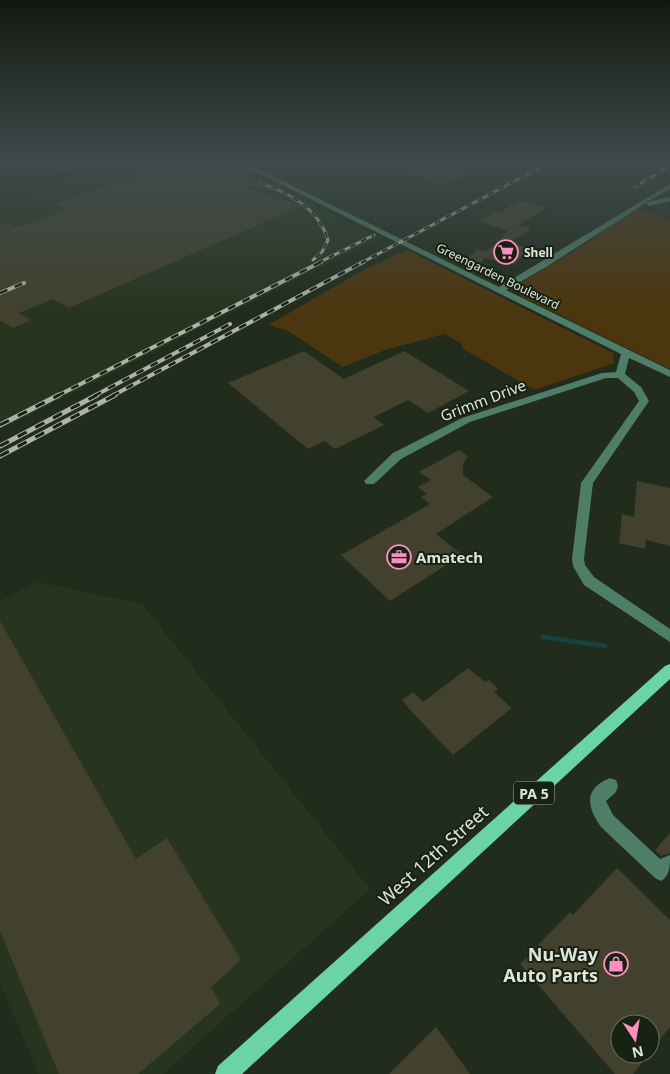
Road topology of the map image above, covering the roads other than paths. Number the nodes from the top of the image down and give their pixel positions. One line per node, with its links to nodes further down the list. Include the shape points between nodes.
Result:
1 (337, 210): 3 (street, Greengarden Boulevard)
2 (628, 210): 3 (street, via 578,245)
3 (500, 290): 4 (street, Greengarden Boulevard)
4 (626, 353): 5 (street, Greengarden Boulevard); 6 (street)
5 (670, 374)
6 (620, 375): 7 (street, Grimm Drive, via 605,375 466,420 397,456); 8 (street, via 635,386 644,401 587,483 579,566 596,587)
7 (370, 481)
8 (670, 636)
9 (670, 670): 12 (main road, West 12th Street / PA 5)
10 (610, 786): 11 (street, via 597,798 607,821 661,872)
11 (668, 863)
12 (226, 1074)

